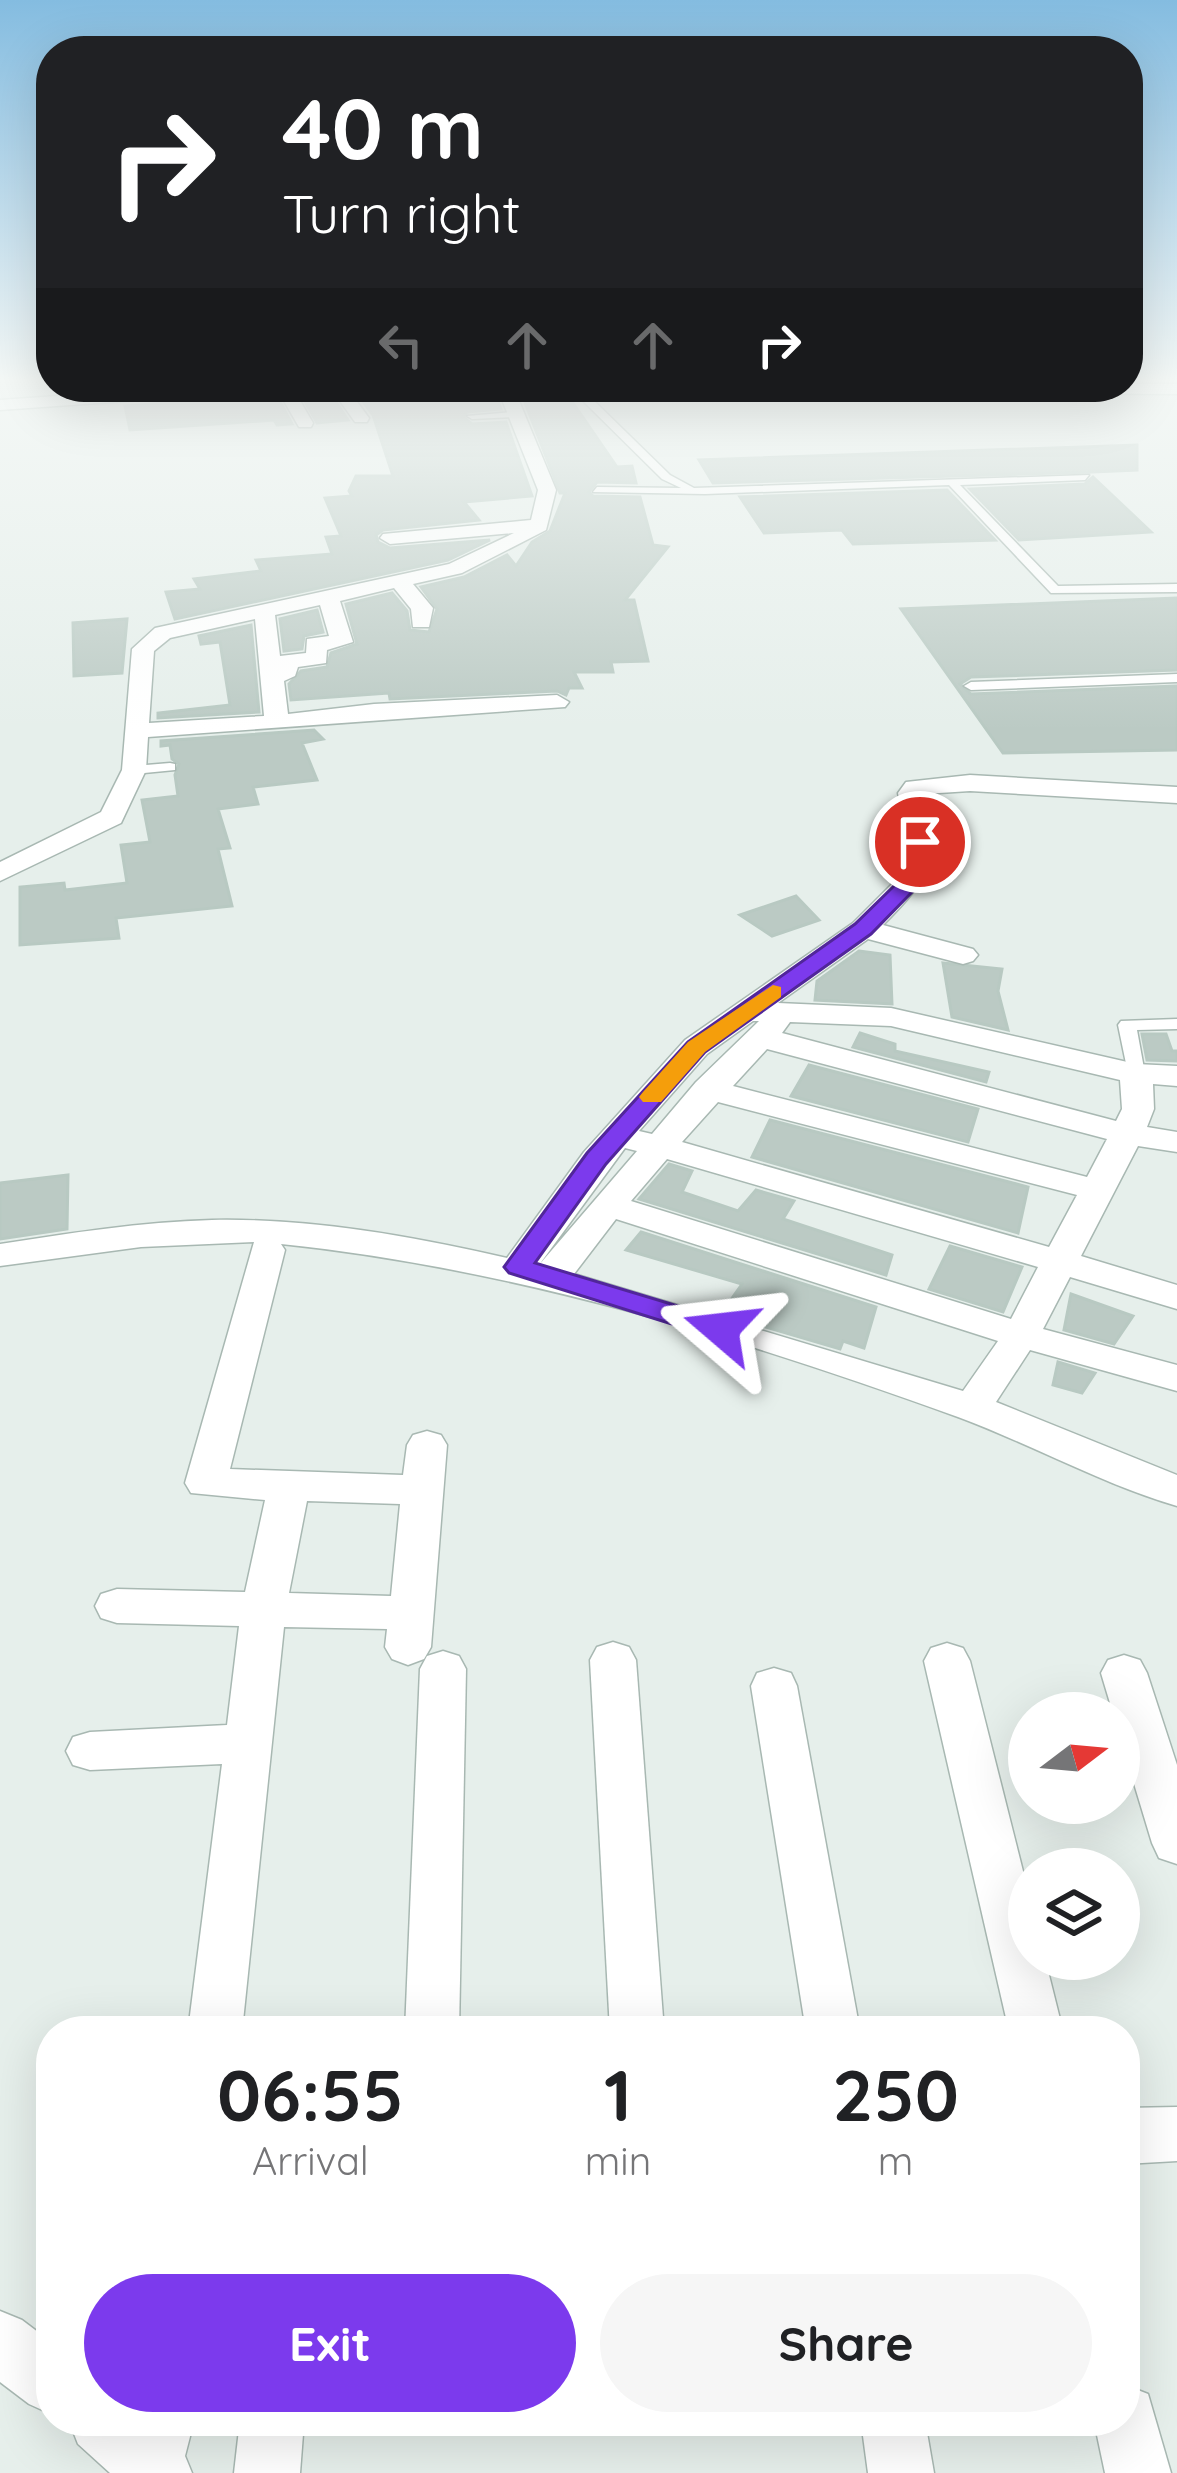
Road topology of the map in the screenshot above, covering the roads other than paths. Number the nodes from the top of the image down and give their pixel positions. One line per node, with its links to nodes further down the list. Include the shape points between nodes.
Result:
1 (545, 498): 3 (street)
2 (967, 498): 6 (lane, via 1055,590)
3 (539, 526): 4 (street); 5 (street, via 455,569)
4 (390, 538)
5 (399, 580): 7 (street); 9 (street, via 422,608)
6 (1177, 588)
7 (328, 597): 8 (street); 11 (street, via 342,642 315,644 319,658 287,661 287,671)
8 (264, 609): 11 (street); 15 (street, via 163,632 142,649)
9 (422, 622)
10 (1177, 677): 12 (lane)
11 (270, 678): 14 (street)
12 (971, 686)
13 (557, 702): 14 (street)
14 (277, 722): 15 (street)
15 (136, 731): 17 (street)
16 (170, 767): 17 (lane)
17 (134, 770): 19 (street, via 112,817)
18 (1177, 795): 20 (street, via 920,784 911,793 920,842 908,884)
19 (0, 874)
20 (863, 929): 21 (street); 22 (street)
21 (963, 955)
22 (751, 1024): 24 (street, via 785,1010 891,1017); 26 (street); 27 (street, via 697,1047); 28 (street)
23 (1177, 1024): 24 (lane, via 1126,1025)
24 (1136, 1074): 25 (street); 28 (street, via 1138,1109)
25 (1177, 1076)
26 (707, 1089): 30 (street); 31 (street)
27 (617, 1135): 30 (street); 36 (street)
28 (1126, 1135): 29 (street); 31 (street)
29 (1176, 1142)
30 (660, 1149): 32 (street); 35 (street)
31 (1094, 1189): 35 (street)
32 (607, 1205): 36 (street); 38 (street)
33 (267, 1250): 42 (street, via 204,1478 212,1486)
34 (0, 1255): 36 (street, via 94,1241 278,1232)
35 (1058, 1259): 37 (street); 38 (street)
36 (536, 1272): 40 (street)
37 (1177, 1297)
38 (1022, 1335): 39 (street); 40 (street)
39 (1177, 1378)
40 (972, 1408): 44 (street)
41 (427, 1445): 43 (street)
42 (288, 1488): 43 (street); 46 (street)
43 (423, 1490): 47 (street)
44 (1177, 1491)
45 (117, 1606): 46 (street)
46 (264, 1608): 47 (street); 52 (street)
47 (420, 1643): 56 (street)
48 (613, 1660): 57 (street)
49 (947, 1661): 59 (street)
50 (1124, 1673): 54 (street)
51 (774, 1686): 58 (street)
52 (247, 1743): 53 (street); 55 (street)
53 (90, 1750)
54 (1177, 1843)
55 (217, 2016)
56 (432, 2016)
57 (636, 2016)
58 (830, 2016)
59 (1032, 2016)
60 (1177, 2134): 61 (street)
61 (1140, 2136)
62 (0, 2342): 63 (street)
63 (36, 2370)
64 (127, 2436): 68 (street)
65 (271, 2436): 69 (street)
66 (895, 2436): 70 (street)
67 (1129, 2436): 71 (street)
68 (157, 2453)
69 (267, 2473)
70 (901, 2473)
71 (1138, 2473)

